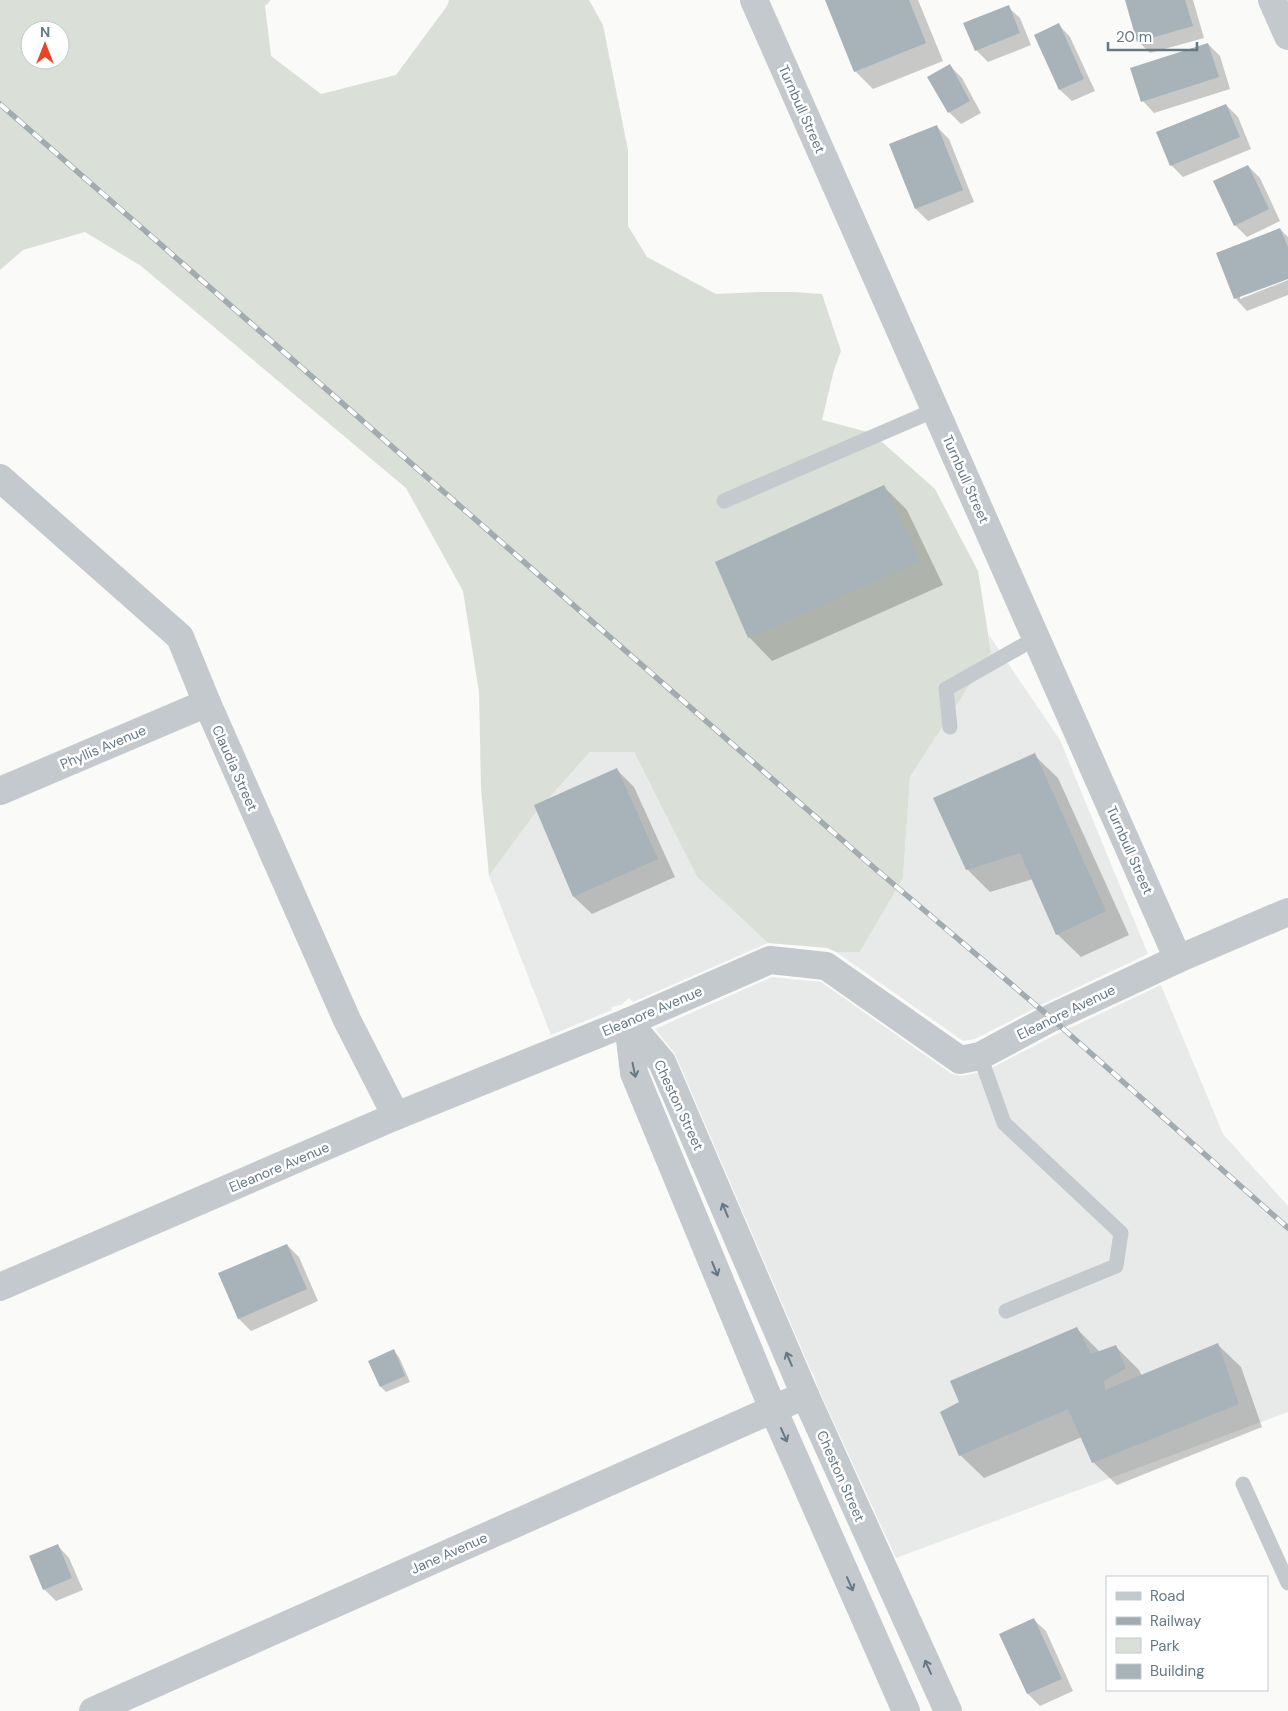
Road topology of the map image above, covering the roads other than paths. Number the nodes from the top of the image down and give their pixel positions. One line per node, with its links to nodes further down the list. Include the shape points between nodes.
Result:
1 (754, 0): 4 (street, Turnbull Street)
2 (1272, 0): 3 (street)
3 (1288, 36)
4 (935, 410): 6 (lane); 7 (street, Turnbull Street)
5 (0, 478): 8 (street, Claudia Street, via 180,637)
6 (724, 501)
7 (1036, 638): 9 (lane, via 946,689); 12 (street, Turnbull Street)
8 (206, 703): 10 (street, Phyllis Avenue); 15 (street, Claudia Street, via 347,1020)
9 (950, 728)
10 (0, 791)
11 (1288, 912): 12 (street, Eleanore Avenue)
12 (1178, 959): 14 (street, Eleanore Avenue, via 1051,1018)
13 (628, 1022): 14 (street, Eleanore Avenue, via 770,960 826,966 960,1060); 15 (street, Eleanore Avenue); 18 (street, Cheston Street, one-way to 13, via 662,1062); 19 (street, Cheston Street, one-way to 19, via 634,1073)
14 (980, 1056): 17 (lane, via 1004,1123 1121,1233 1116,1266)
15 (396, 1116): 16 (street, Eleanore Avenue)
16 (0, 1288)
17 (1006, 1310)
18 (805, 1395): 19 (street, Jane Avenue); 24 (street, Cheston Street, one-way to 18)
19 (773, 1409): 22 (street, Jane Avenue); 23 (street, Cheston Street, one-way to 23)
20 (1243, 1484): 21 (lane)
21 (1288, 1583)
22 (94, 1711)
23 (906, 1711)
24 (948, 1711)

